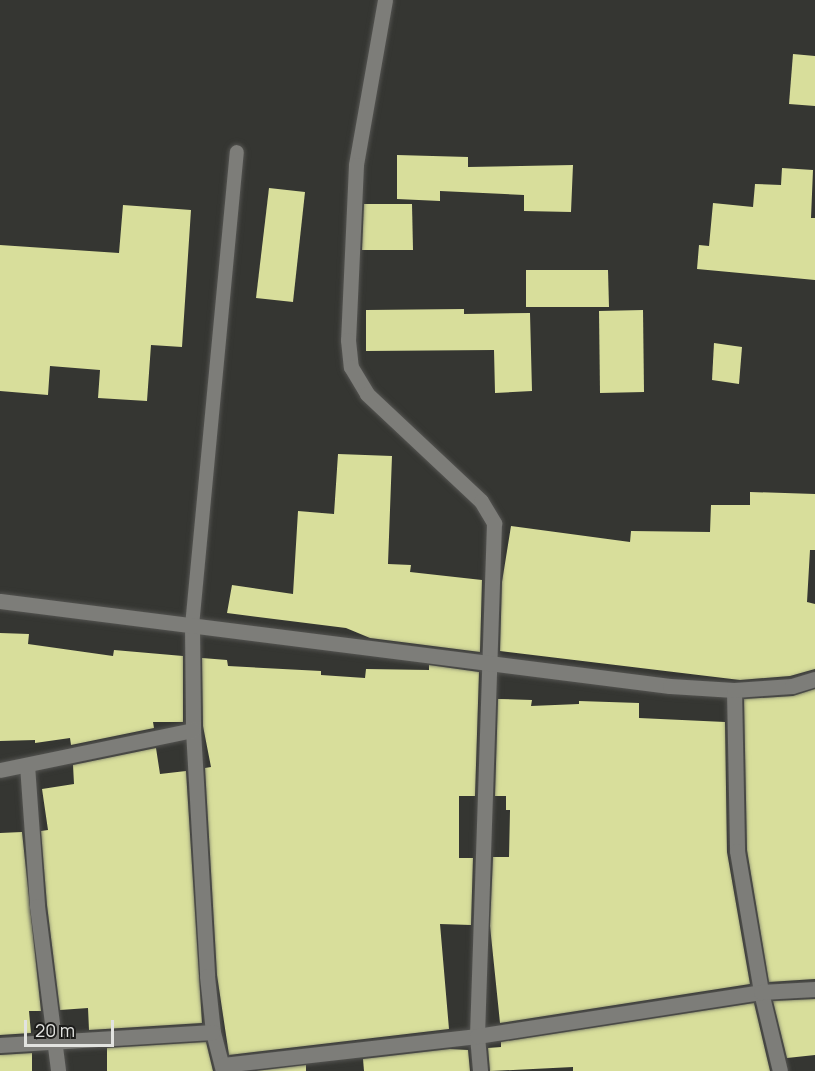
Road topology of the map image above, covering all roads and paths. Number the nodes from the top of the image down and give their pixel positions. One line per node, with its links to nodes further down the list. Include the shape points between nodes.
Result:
1 (385, 0): 5 (street, via 356,165 349,308 351,367 368,394 481,501 494,523)
2 (237, 152): 4 (lane)
3 (0, 601): 4 (street)
4 (192, 626): 5 (street); 8 (street)
5 (489, 662): 7 (street); 14 (street)
6 (815, 679): 7 (street, via 792,686)
7 (734, 690): 12 (street, via 737,851)
8 (193, 730): 9 (street); 13 (street)
9 (27, 765): 10 (street); 15 (street)
10 (0, 770)
11 (815, 989): 12 (street)
12 (761, 992): 14 (street); 20 (street)
13 (213, 1032): 15 (street); 17 (street)
14 (477, 1036): 17 (street); 19 (street)
15 (54, 1040): 16 (street); 18 (street)
16 (0, 1045)
17 (223, 1068)
18 (57, 1071)
19 (480, 1071)
20 (780, 1071)

